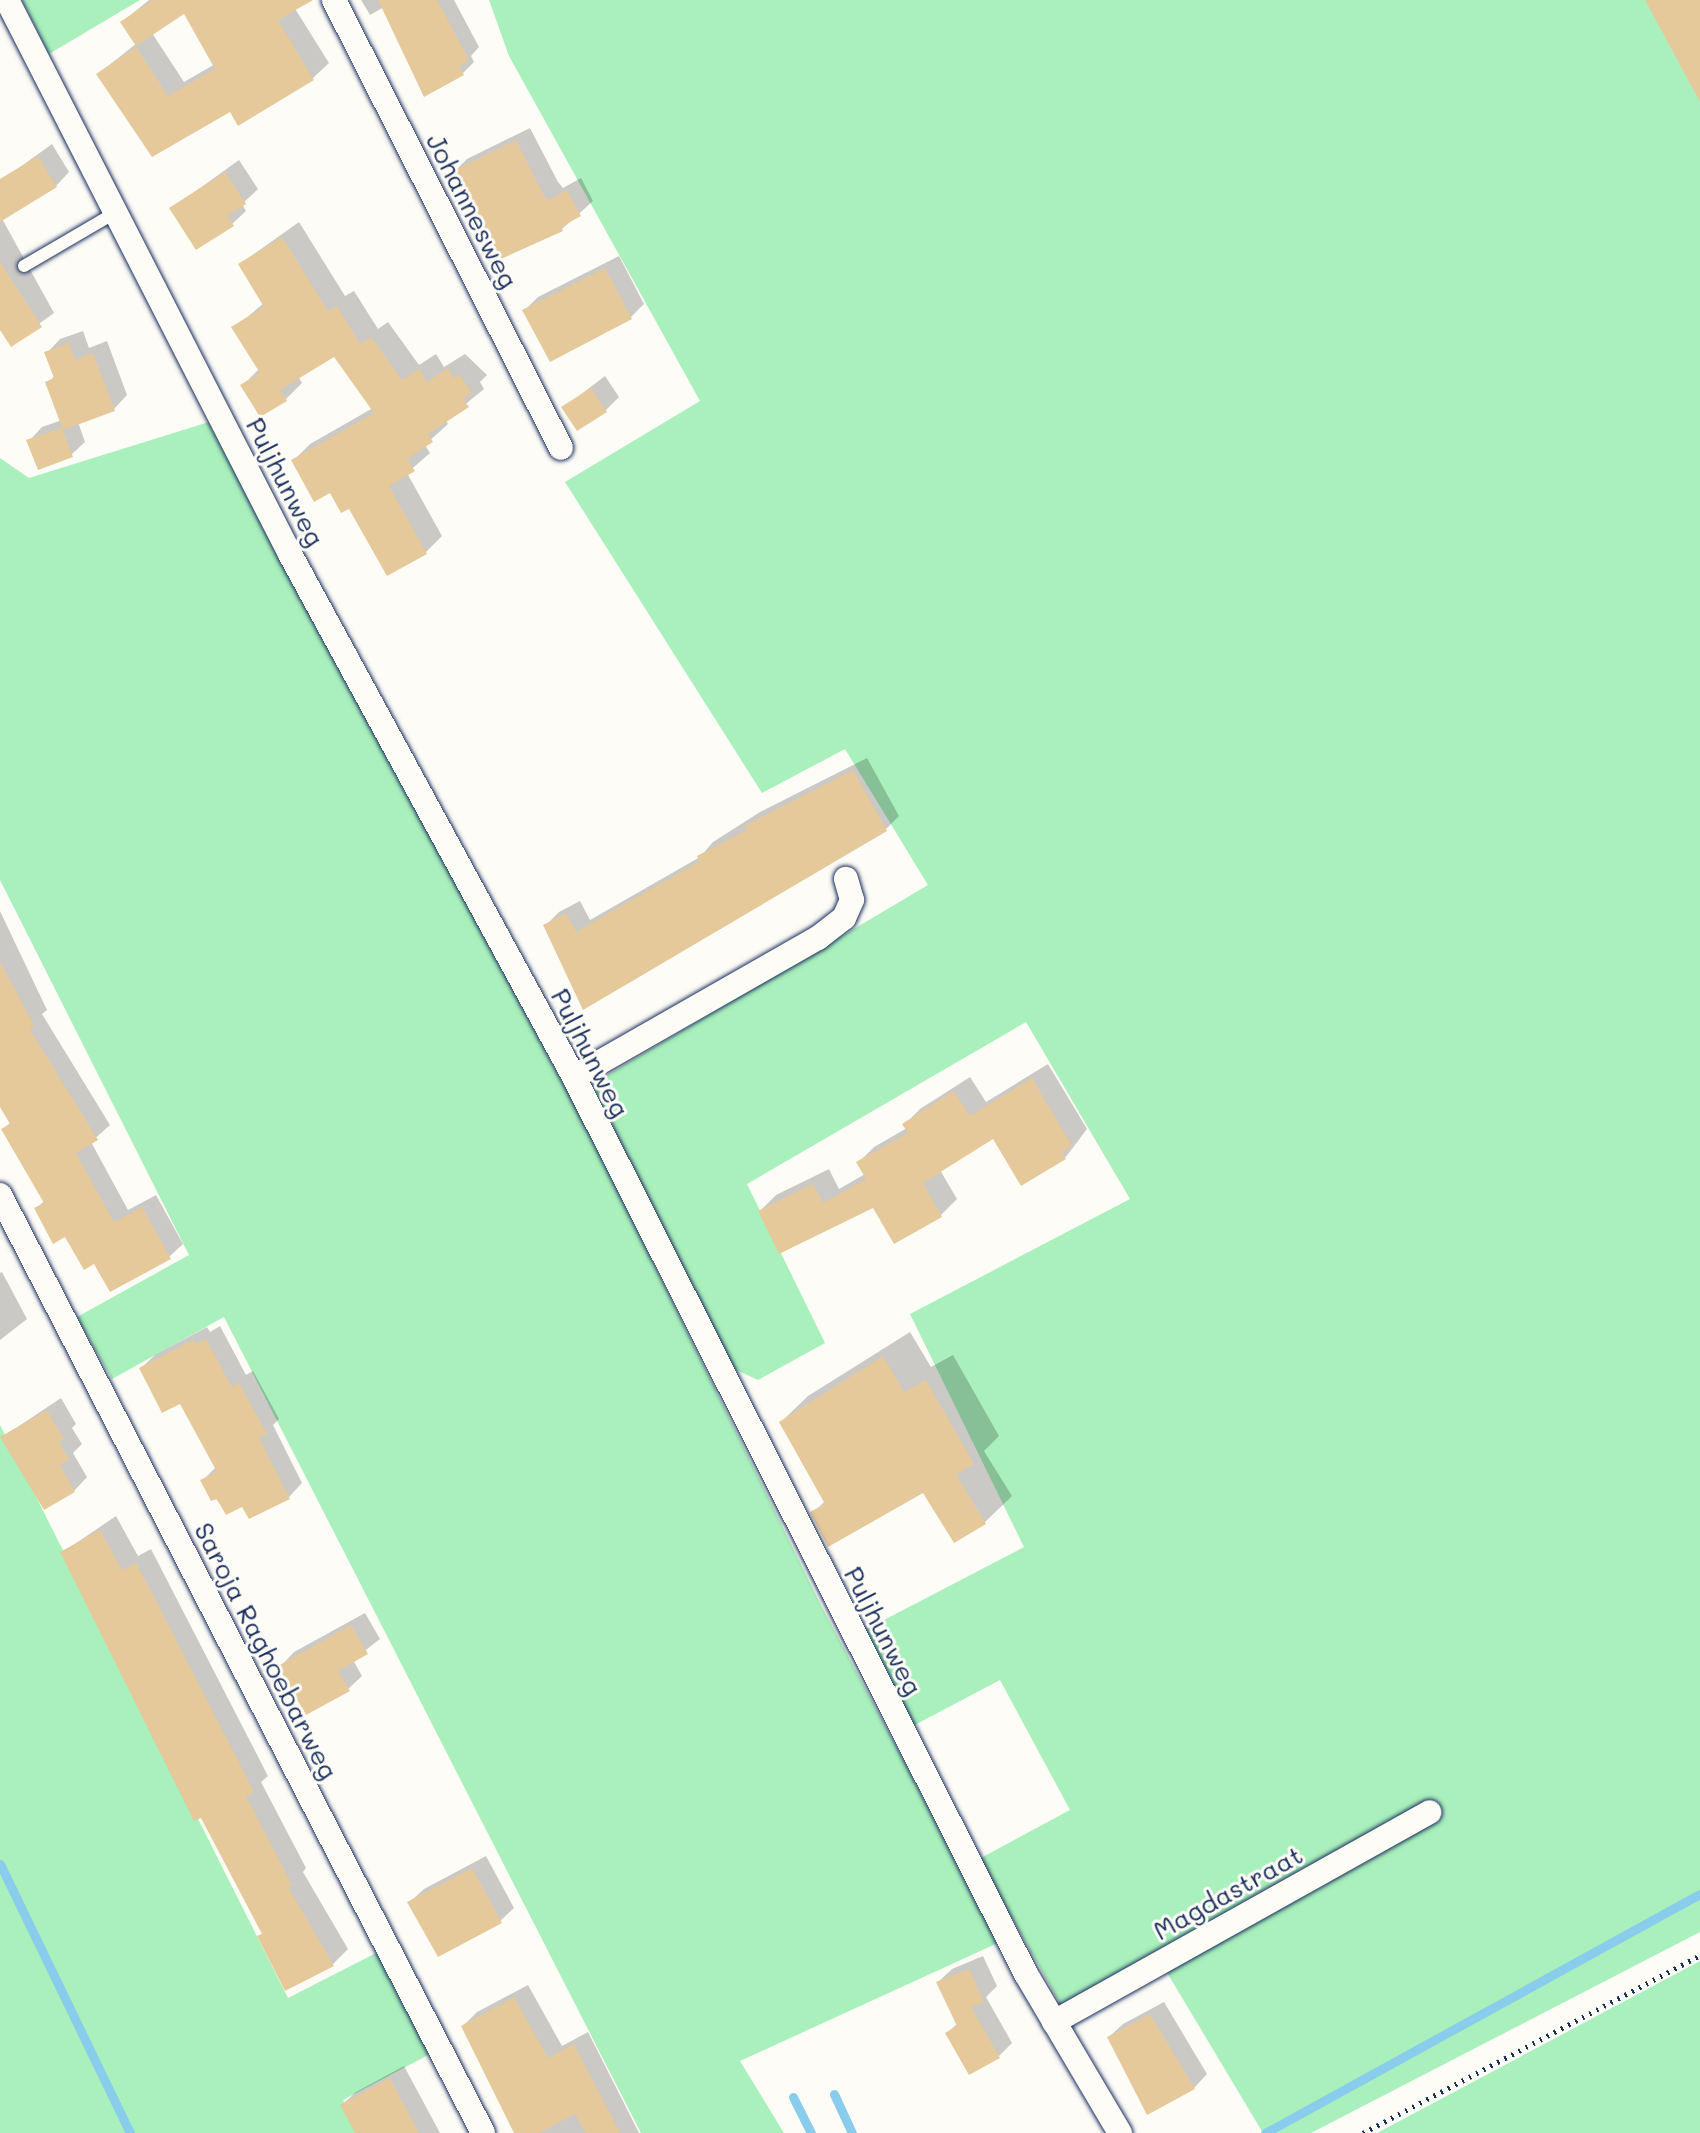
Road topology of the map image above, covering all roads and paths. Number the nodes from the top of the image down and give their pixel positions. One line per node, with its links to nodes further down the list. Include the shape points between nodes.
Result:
1 (7, 0): 3 (street, Puljhunweg)
2 (334, 0): 5 (street, Johannesweg)
3 (118, 211): 4 (lane); 7 (street, Puljhunweg, via 290,554)
4 (24, 266)
5 (561, 448)
6 (846, 879): 7 (street, via 852,900 844,918 818,938)
7 (574, 1077): 11 (street, Puljhunweg, via 827,1584)
8 (0, 1195): 12 (street, Saroja Raghoebarweg)
9 (1429, 1812): 11 (street, Magdastraat)
10 (1700, 1955): 14 (path)
11 (1054, 2022): 13 (street, Puljhunweg)
12 (483, 2133)
13 (1120, 2133)
14 (1363, 2133)

